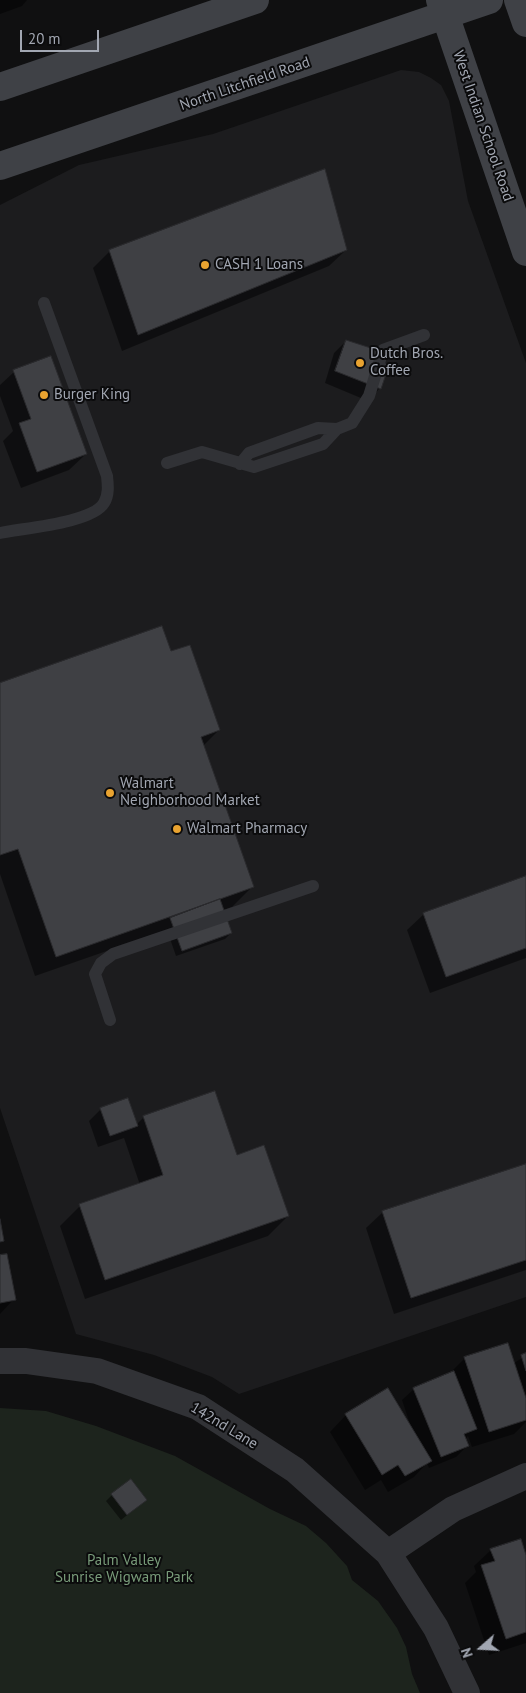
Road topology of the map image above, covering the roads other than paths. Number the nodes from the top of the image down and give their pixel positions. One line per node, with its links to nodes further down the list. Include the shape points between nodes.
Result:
1 (255, 0): 6 (main road)
2 (489, 0): 4 (main road, North Litchfield Road)
3 (518, 0): 5 (main road)
4 (443, 8): 7 (main road, North Litchfield Road); 8 (main road, West Indian School Road)
5 (526, 23)
6 (0, 87)
7 (0, 166)
8 (526, 252)
9 (44, 303): 12 (lane, via 107,476 108,489 105,502 98,511 85,518)
10 (424, 335): 11 (lane, via 384,350 369,396 352,423 337,429 318,428 266,446 249,453 240,464 202,452)
11 (167, 463)
12 (0, 532)
13 (313, 886): 14 (lane, via 113,954 101,962 95,974)
14 (110, 1020)
15 (0, 1361): 17 (street, 142nd Lane, via 26,1361 97,1371 198,1407 295,1470)
16 (526, 1476): 17 (street, via 453,1508)
17 (388, 1553): 18 (street, 142nd Lane, via 436,1628)
18 (467, 1693)

